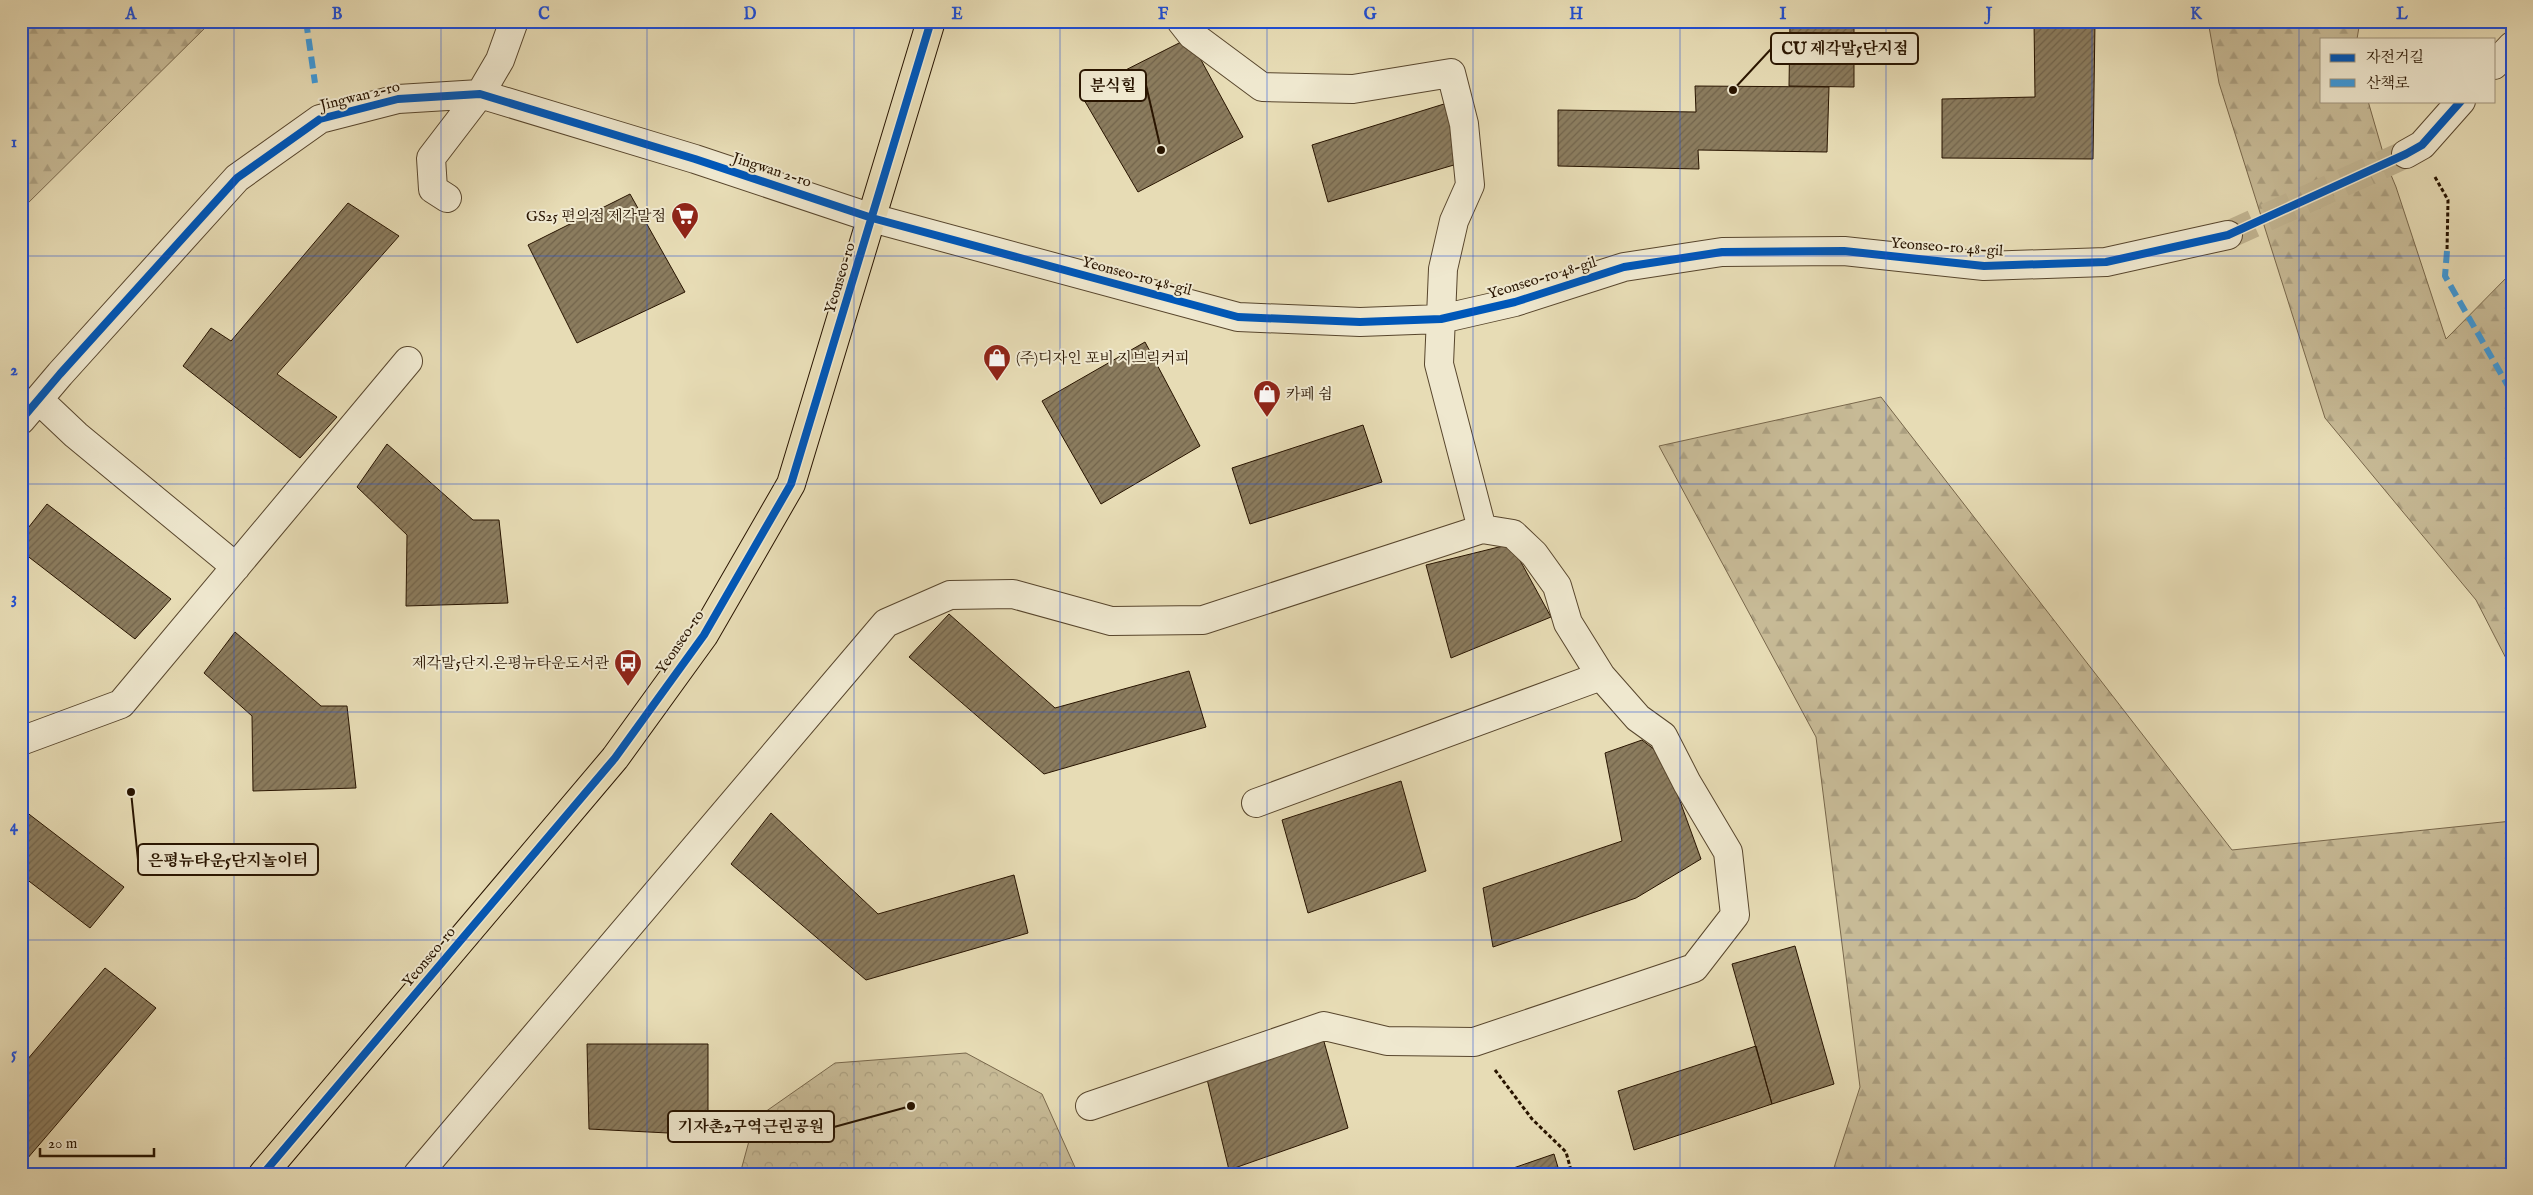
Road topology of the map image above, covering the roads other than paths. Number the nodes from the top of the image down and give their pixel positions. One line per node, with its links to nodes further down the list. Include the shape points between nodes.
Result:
1 (514, 21): 6 (street, via 500,60)
2 (931, 21): 10 (main road, Yeonseo-ro)
3 (1181, 21): 12 (street, via 1192,35 1262,87 1353,89 1451,72 1464,124 1470,185 1454,221 1443,268)
4 (2512, 46): 5 (street)
5 (2496, 63)
6 (480, 94): 9 (street, via 431,158 433,189); 10 (street, Jingwan 2-ro, via 695,159); 14 (street, Jingwan 2-ro, via 398,98 320,119 237,178)
7 (2460, 102): 8 (street, via 2422,145)
8 (2406, 154)
9 (447, 198)
10 (872, 218): 12 (street, Yeonseo-ro 48-gil, via 1238,317 1360,322); 21 (main road, Yeonseo-ro, via 790,484 704,635 616,758)
11 (2228, 235): 12 (street, Yeonseo-ro 48-gil, via 2106,262 1984,266 1844,251 1722,252 1624,267 1516,302)
12 (1441, 319): 15 (street, via 1439,364)
13 (408, 361): 16 (street)
14 (30, 410): 16 (street, via 76,435)
15 (1482, 529): 17 (street, via 1514,534 1534,554 1557,586 1568,622); 22 (street, via 1203,620 1111,621 1012,594 950,595 886,623)
16 (236, 567): 18 (street, via 120,704)
17 (1601, 676): 19 (street); 20 (street, via 1638,718 1663,736 1728,852 1736,915 1694,968 1474,1042 1387,1041 1324,1026)
18 (22, 739)
19 (1256, 803)
20 (1090, 1106)
21 (264, 1174)
22 (418, 1174)

